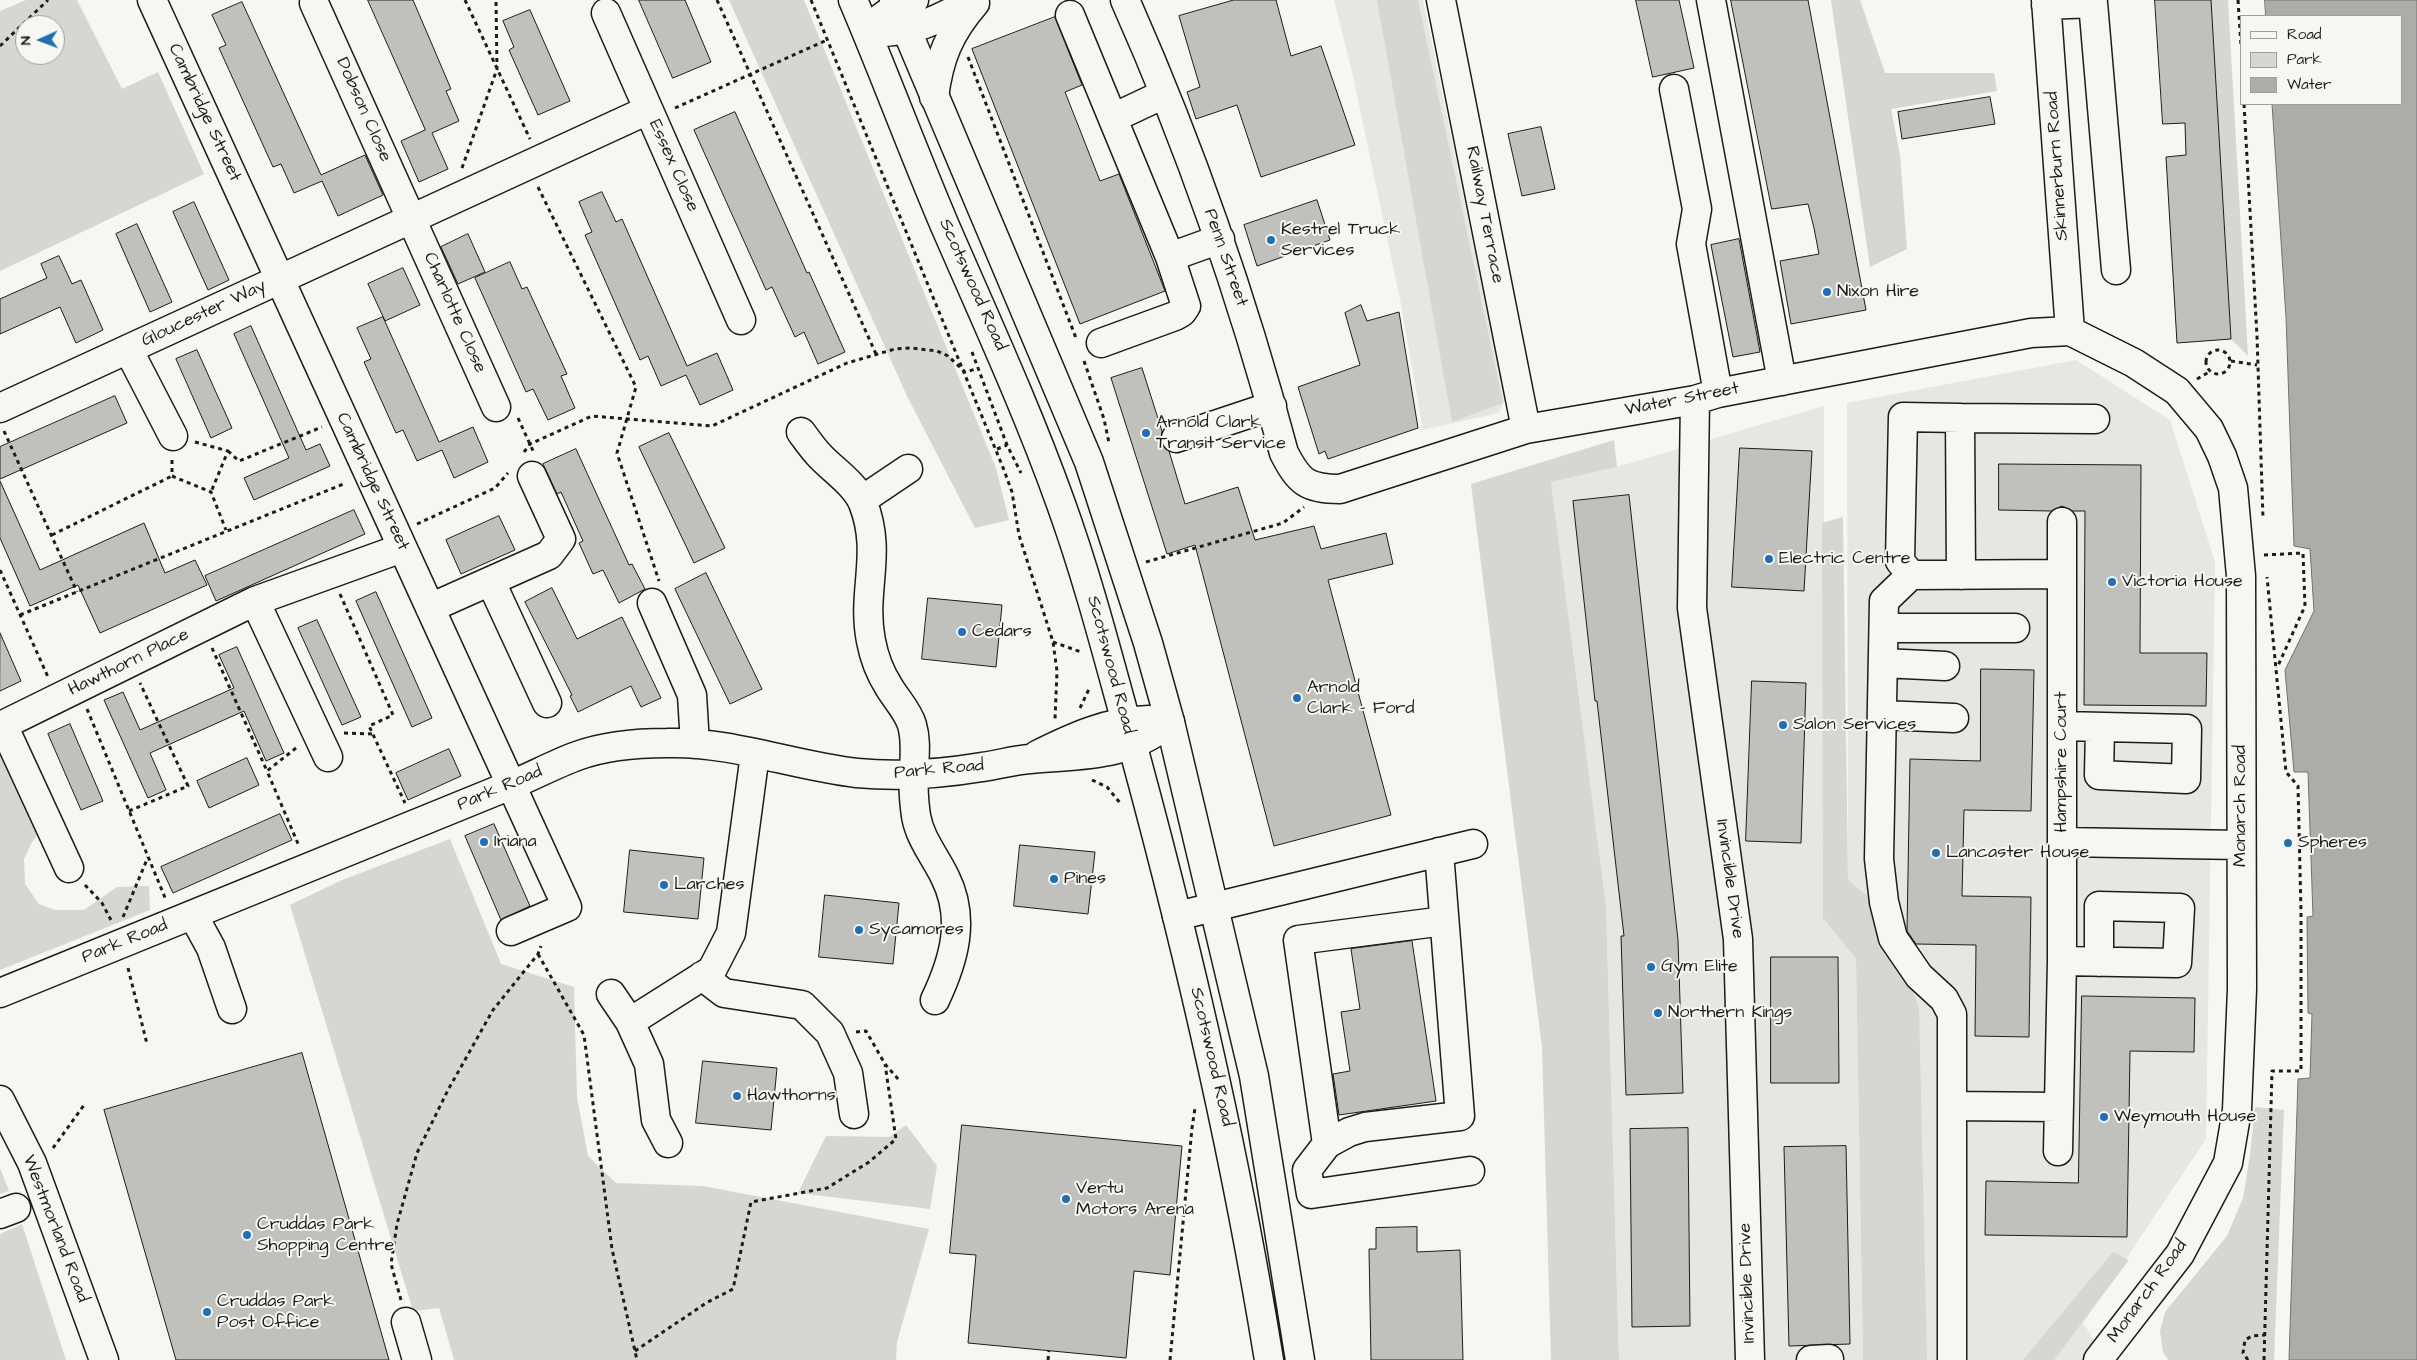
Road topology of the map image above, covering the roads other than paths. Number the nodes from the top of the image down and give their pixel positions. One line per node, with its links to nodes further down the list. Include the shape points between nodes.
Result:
1 (152, 0): 23 (street, Cambridge Street)
2 (853, 0): 13 (street, Scotswood Road)
3 (976, 0): 10 (street, via 946,15); 16 (street, via 941,58)
4 (1124, 0): 15 (street, Penn Street)
5 (1441, 0): 36 (street, Railway Terrace)
6 (1711, 0): 29 (street)
7 (2093, 2): 9 (street); 22 (street)
8 (314, 3): 19 (street, Dobson Close)
9 (2046, 3): 25 (street, Skinnerburn Road)
10 (903, 9): 13 (street, via 880,18); 16 (street, Scotswood Road)
11 (606, 13): 17 (street, Essex Close)
12 (1070, 15): 18 (street)
13 (867, 32): 64 (street, Scotswood Road, via 1062,504 1092,597)
14 (1674, 89): 30 (street, Invincible Drive, via 1697,210 1691,244)
15 (1164, 94): 18 (street); 20 (street, Penn Street)
16 (934, 97): 60 (street, Scotswood Road, via 1089,462)
17 (650, 114): 19 (street, Gloucester Way, via 533,162); 24 (street, Essex Close)
18 (1112, 118): 21 (street)
19 (411, 218): 23 (street, Gloucester Way); 33 (street, Charlotte Close)
20 (1220, 239): 21 (street); 31 (street, Penn Street)
21 (1170, 257): 27 (street, via 1184,296 1186,306 1182,312)
22 (2116, 270)
23 (279, 279): 28 (street, Gloucester Way); 45 (street, Cambridge Street)
24 (740, 320)
25 (2070, 331): 26 (street, Monarch Road); 72 (street, Monarch Road, via 2134,363 2178,391 2209,429 2233,488 2241,576)
26 (2030, 333): 29 (street, Water Street)
27 (1101, 343)
28 (128, 348): 32 (street, Gloucester Way); 38 (street, Gloucester Way)
29 (1782, 381): 30 (street, Water Street)
30 (1707, 396): 36 (street, Water Street); 102 (street, Invincible Drive, via 1692,608 1738,939)
31 (1272, 406): 39 (street); 42 (street, Penn Street, via 1284,453 1293,471 1305,482)
32 (0, 408)
33 (496, 408)
34 (1960, 418): 35 (street); 47 (street, via 1903,417 1900,561); 48 (street)
35 (2095, 418)
36 (1526, 429): 42 (street, Water Street)
37 (801, 432): 43 (street)
38 (172, 436)
39 (1176, 438)
40 (521, 467): 49 (street, via 561,539 549,555)
41 (908, 469): 43 (street)
42 (1329, 489)
43 (862, 500): 68 (street, via 873,537 868,598 871,640 880,670 912,725)
44 (2062, 522): 46 (street, Hampshire Court)
45 (399, 541): 50 (street, Hawthorn Place, via 331,573); 52 (street, Cambridge Street)
46 (2062, 574): 48 (street); 62 (street, Hampshire Court)
47 (1910, 575): 48 (street); 53 (street, via 1884,601)
48 (1961, 575)
49 (491, 582): 52 (street); 57 (street)
50 (255, 602): 61 (street, Hawthorn Place); 67 (street)
51 (652, 603): 65 (street, via 692,694)
52 (430, 608): 69 (street, Cambridge Street)
53 (1884, 628): 54 (street); 55 (street)
54 (2016, 628)
55 (1883, 664): 56 (street); 58 (street)
56 (1945, 666)
57 (547, 702)
58 (1882, 715): 59 (street); 89 (street, via 1879,859 1884,902 1895,941 1919,976 1944,999 1952,1014)
59 (1954, 718)
60 (1170, 722): 64 (street, Park Road, via 1153,735); 75 (street, Scotswood Road)
61 (2, 726): 74 (street, Hawthorn Place)
62 (2062, 726): 63 (street); 70 (street, Hampshire Court)
63 (2100, 727)
64 (1129, 733): 68 (street, Park Road, via 1074,757 1028,759); 76 (street, Scotswood Road)
65 (695, 744): 66 (street, Park Road); 69 (street, Park Road, via 624,745 578,755)
66 (755, 754): 68 (street, Park Road, via 856,773); 82 (street, via 731,933 712,970)
67 (328, 758)
68 (914, 775): 85 (street, via 920,831 945,877 955,904 957,935 953,956)
69 (511, 785): 77 (street, Park Road); 79 (street, Cambridge Street, via 567,907)
70 (2062, 842): 72 (street); 80 (street, Hampshire Court)
71 (1473, 844): 73 (street)
72 (2240, 845): 97 (street, Monarch Road, via 2242,989 2237,1110 2228,1163 2180,1254)
73 (1440, 852): 75 (street); 78 (street)
74 (69, 868)
75 (1214, 907): 76 (street); 101 (street, Scotswood Road, via 1254,1076)
76 (1177, 916): 100 (street, Scotswood Road, via 1234,1158)
77 (184, 919): 83 (street, Park Road, via 119,937); 86 (street, via 210,948)
78 (1444, 921): 93 (street, via 1460,1116 1365,1127); 93 (street, via 1298,940)
79 (510, 931)
80 (2062, 962): 81 (street); 90 (street, Hampshire Court)
81 (2099, 962)
82 (702, 976): 87 (street); 91 (street, via 724,993 802,1005 830,1033 848,1073)
83 (0, 993)
84 (611, 994): 87 (street)
85 (935, 1000)
86 (232, 1009)
87 (630, 1022): 92 (street, via 650,1064 656,1120)
88 (0, 1100): 98 (street, Westmorland Road, via 32,1164)
89 (1953, 1106): 90 (street); 103 (street)
90 (2058, 1107): 94 (street, Hampshire Court)
91 (854, 1114)
92 (668, 1143)
93 (1327, 1144): 95 (street, via 1307,1170 1310,1194)
94 (2058, 1152)
95 (1470, 1171)
96 (406, 1322): 99 (street)
97 (2110, 1356)
98 (104, 1360)
99 (417, 1360)
100 (1270, 1360)
101 (1300, 1360)
102 (1750, 1360)
103 (1952, 1360)

